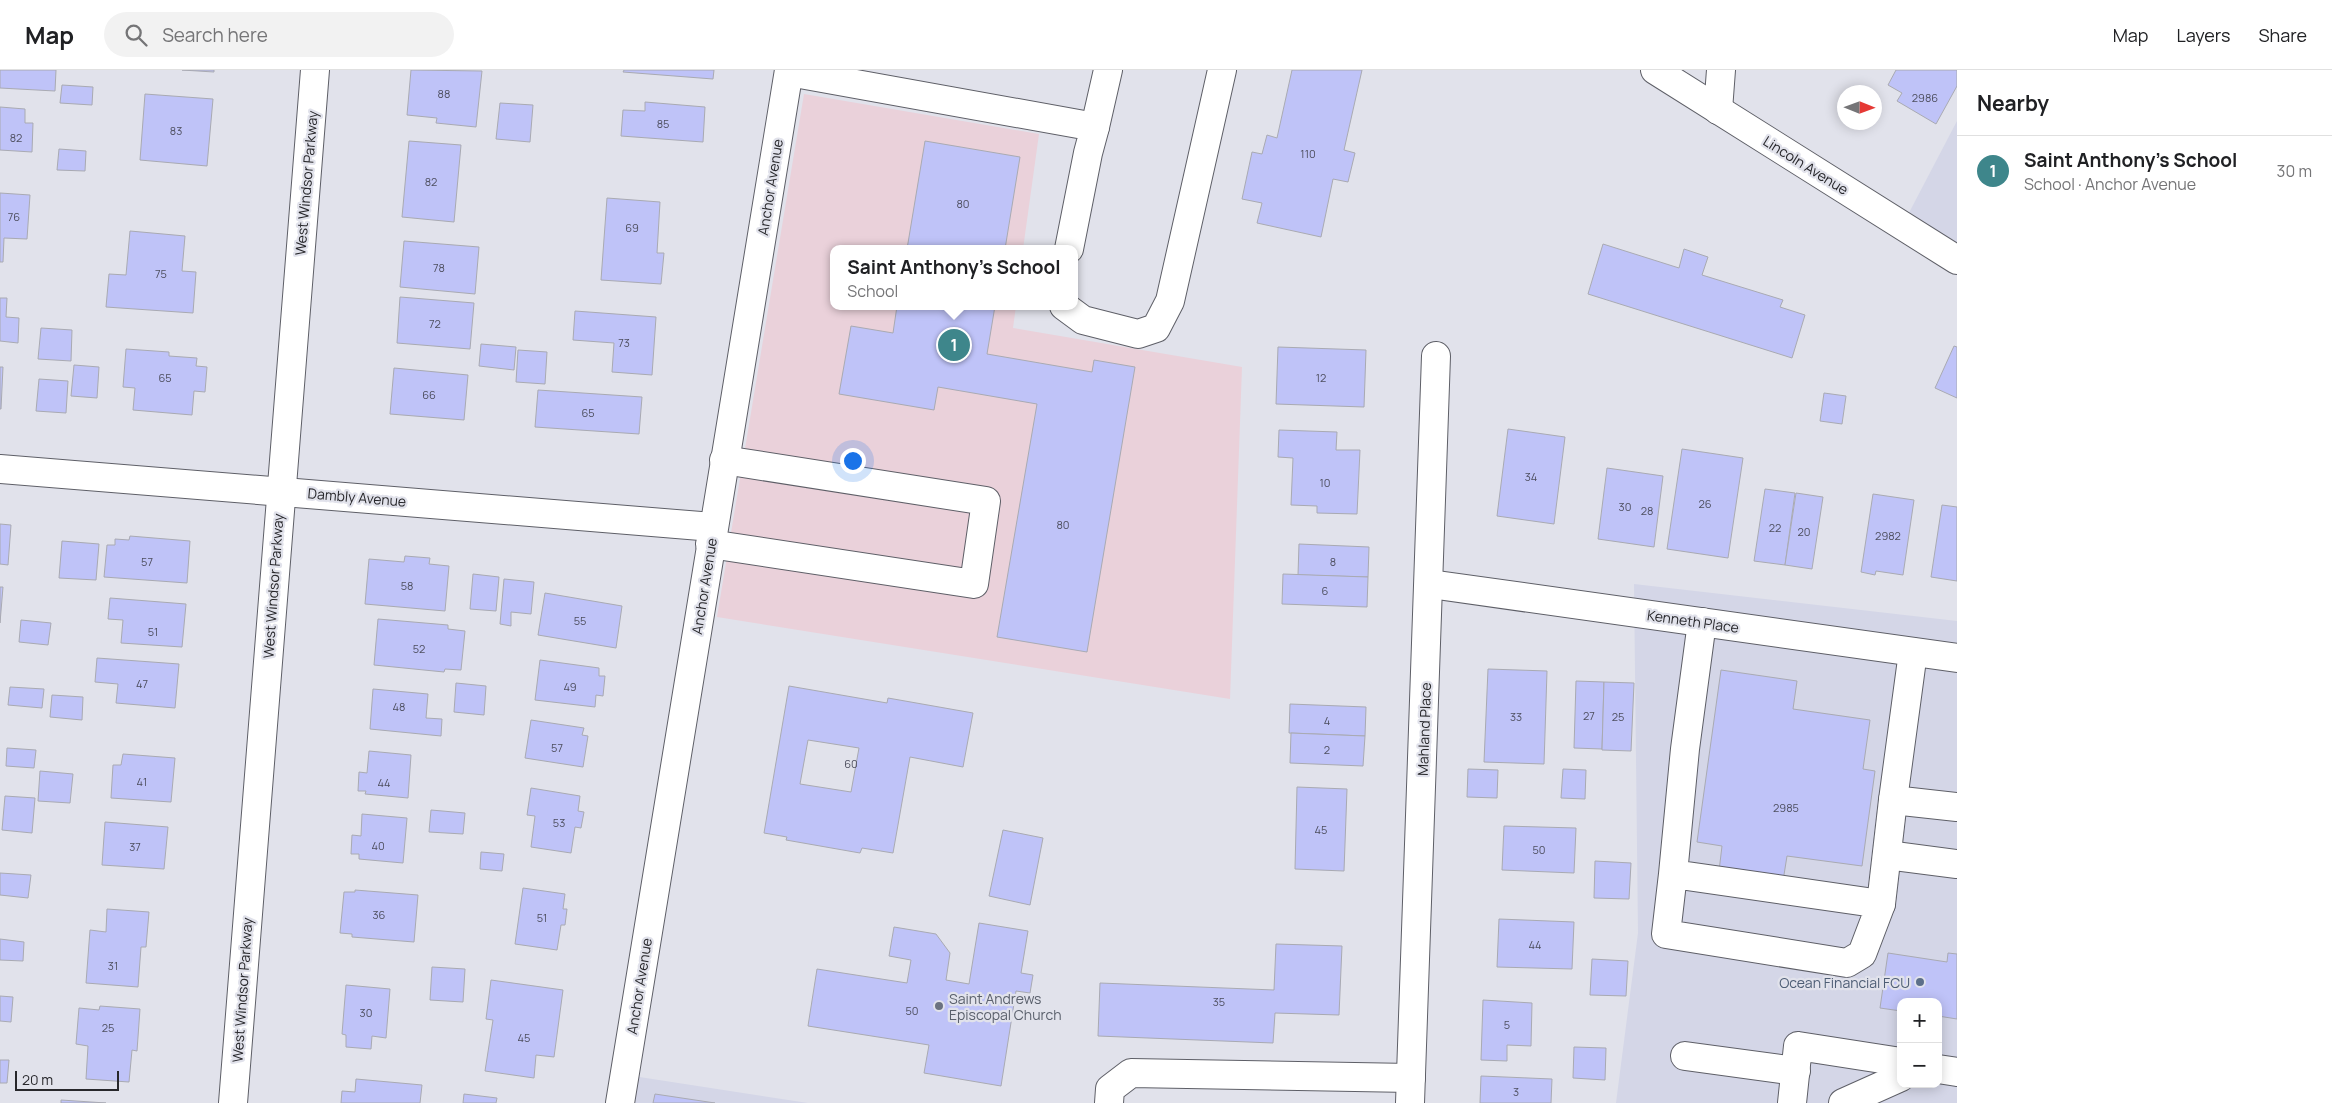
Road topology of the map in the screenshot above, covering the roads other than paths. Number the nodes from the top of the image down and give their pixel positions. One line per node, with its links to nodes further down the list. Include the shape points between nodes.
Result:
1 (315, 70): 15 (street, West Windsor Parkway)
2 (1108, 70): 8 (street)
3 (1222, 70): 11 (street, via 1170,301 1156,328 1138,334 1083,320)
4 (1654, 70): 7 (street, Lincoln Avenue)
5 (1721, 70): 7 (street)
6 (789, 71): 8 (street); 13 (street, Anchor Avenue)
7 (1718, 110): 10 (street, Lincoln Avenue)
8 (1095, 126): 9 (street)
9 (1070, 245)
10 (1957, 260)
11 (1069, 310)
12 (1436, 356): 17 (street, Mahland Place)
13 (724, 460): 16 (street, Anchor Avenue); 16 (street, Dambly Avenue, via 986,501 974,584)
14 (0, 469): 15 (street, Dambly Avenue)
15 (281, 491): 16 (street, Dambly Avenue); 34 (street, West Windsor Parkway)
16 (712, 535): 35 (street, Anchor Avenue)
17 (1430, 584): 18 (street, Kenneth Place); 33 (street, Mahland Place)
18 (1702, 622): 19 (street, Kenneth Place); 25 (street)
19 (1913, 652): 20 (street, Kenneth Place); 21 (street)
20 (1957, 658)
21 (1893, 800): 22 (street); 23 (street)
22 (1957, 807)
23 (1887, 855): 24 (street); 26 (street)
24 (1957, 864)
25 (1673, 874): 26 (street); 26 (street, via 1666,934 1847,963 1862,954)
26 (1880, 904)
27 (1685, 1056): 29 (street)
28 (1897, 1061): 29 (street, via 1798,1046)
29 (1796, 1070): 37 (street)
30 (1942, 1070): 31 (street)
31 (1957, 1072)
32 (1897, 1079): 38 (street)
33 (1411, 1091): 36 (street, via 1131,1072 1110,1089)
34 (233, 1103)
35 (620, 1103)
36 (1110, 1103)
37 (1792, 1103)
38 (1843, 1103)

